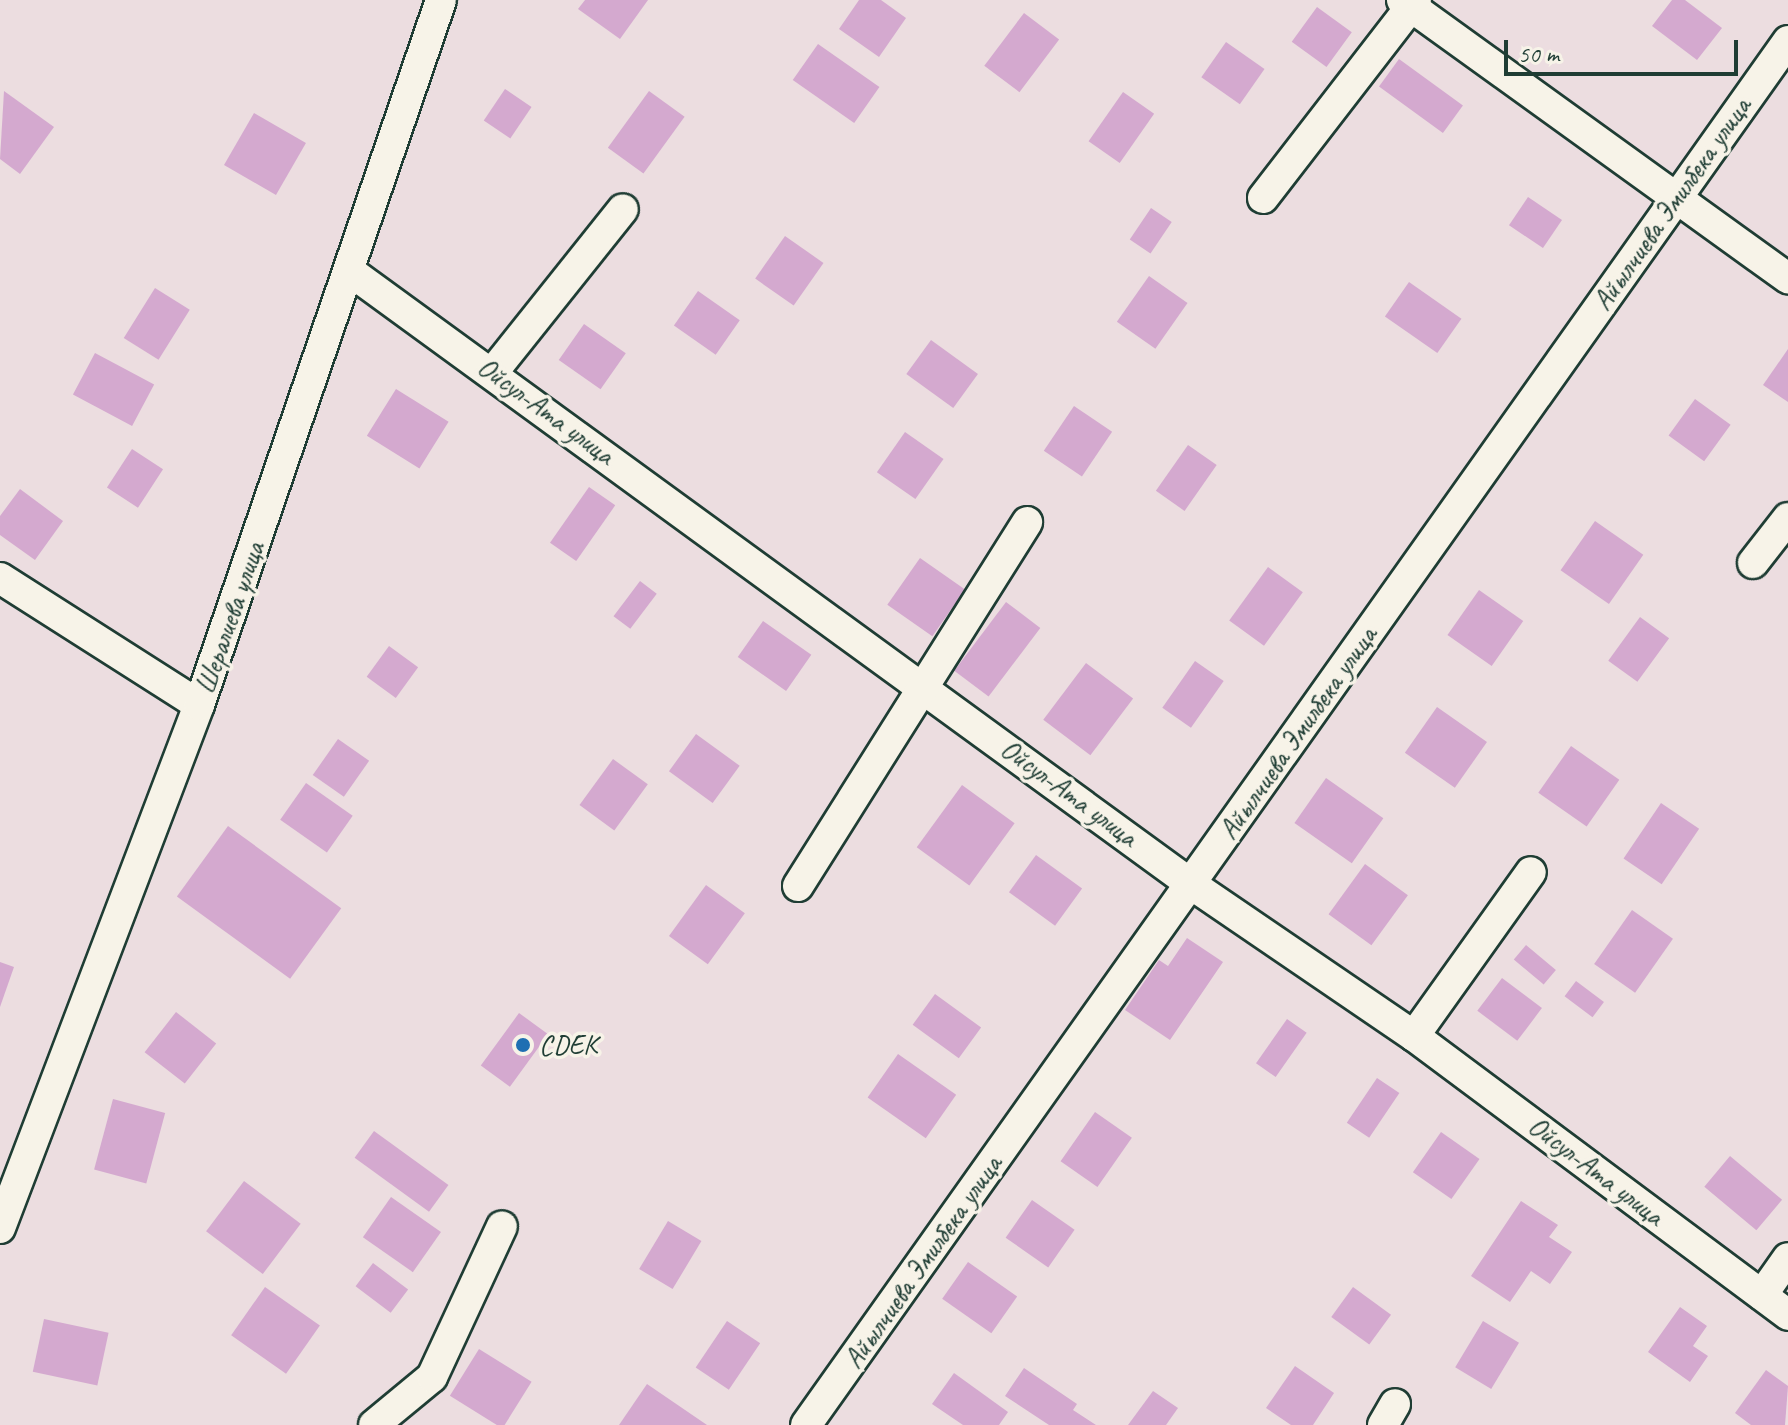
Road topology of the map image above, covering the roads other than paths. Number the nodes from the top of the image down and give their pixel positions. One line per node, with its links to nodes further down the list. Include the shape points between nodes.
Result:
1 (441, 0): 7 (street, Шералиева улица)
2 (1410, 2): 4 (street); 5 (street)
3 (1788, 41): 4 (street, Айылчиева Эмилбека улица)
4 (1677, 196): 8 (street); 17 (street, Айылчиева Эмилбека улица)
5 (1263, 198)
6 (623, 209): 9 (street)
7 (351, 272): 9 (street, Ойсул-Ата улица); 15 (street, Шералиева улица)
8 (1788, 278)
9 (493, 372): 14 (street, Ойсул-Ата улица)
10 (1788, 518): 12 (street)
11 (1027, 522): 14 (street)
12 (1753, 563)
13 (0, 578): 15 (street)
14 (923, 685): 17 (street, Ойсул-Ата улица); 18 (street)
15 (199, 705): 21 (street, Шералиева улица)
16 (1531, 872): 19 (street)
17 (1191, 884): 19 (street, Ойсул-Ата улица); 26 (street, Айылчиева Эмилбека улица)
18 (798, 886)
19 (1414, 1036): 23 (street, Ойсул-Ата улица)
20 (502, 1226): 25 (street, via 432,1377)
21 (0, 1228)
22 (1788, 1258): 23 (street)
23 (1762, 1295): 24 (street, Ойсул-Ата улица)
24 (1788, 1315)
25 (374, 1425)
26 (806, 1425)

